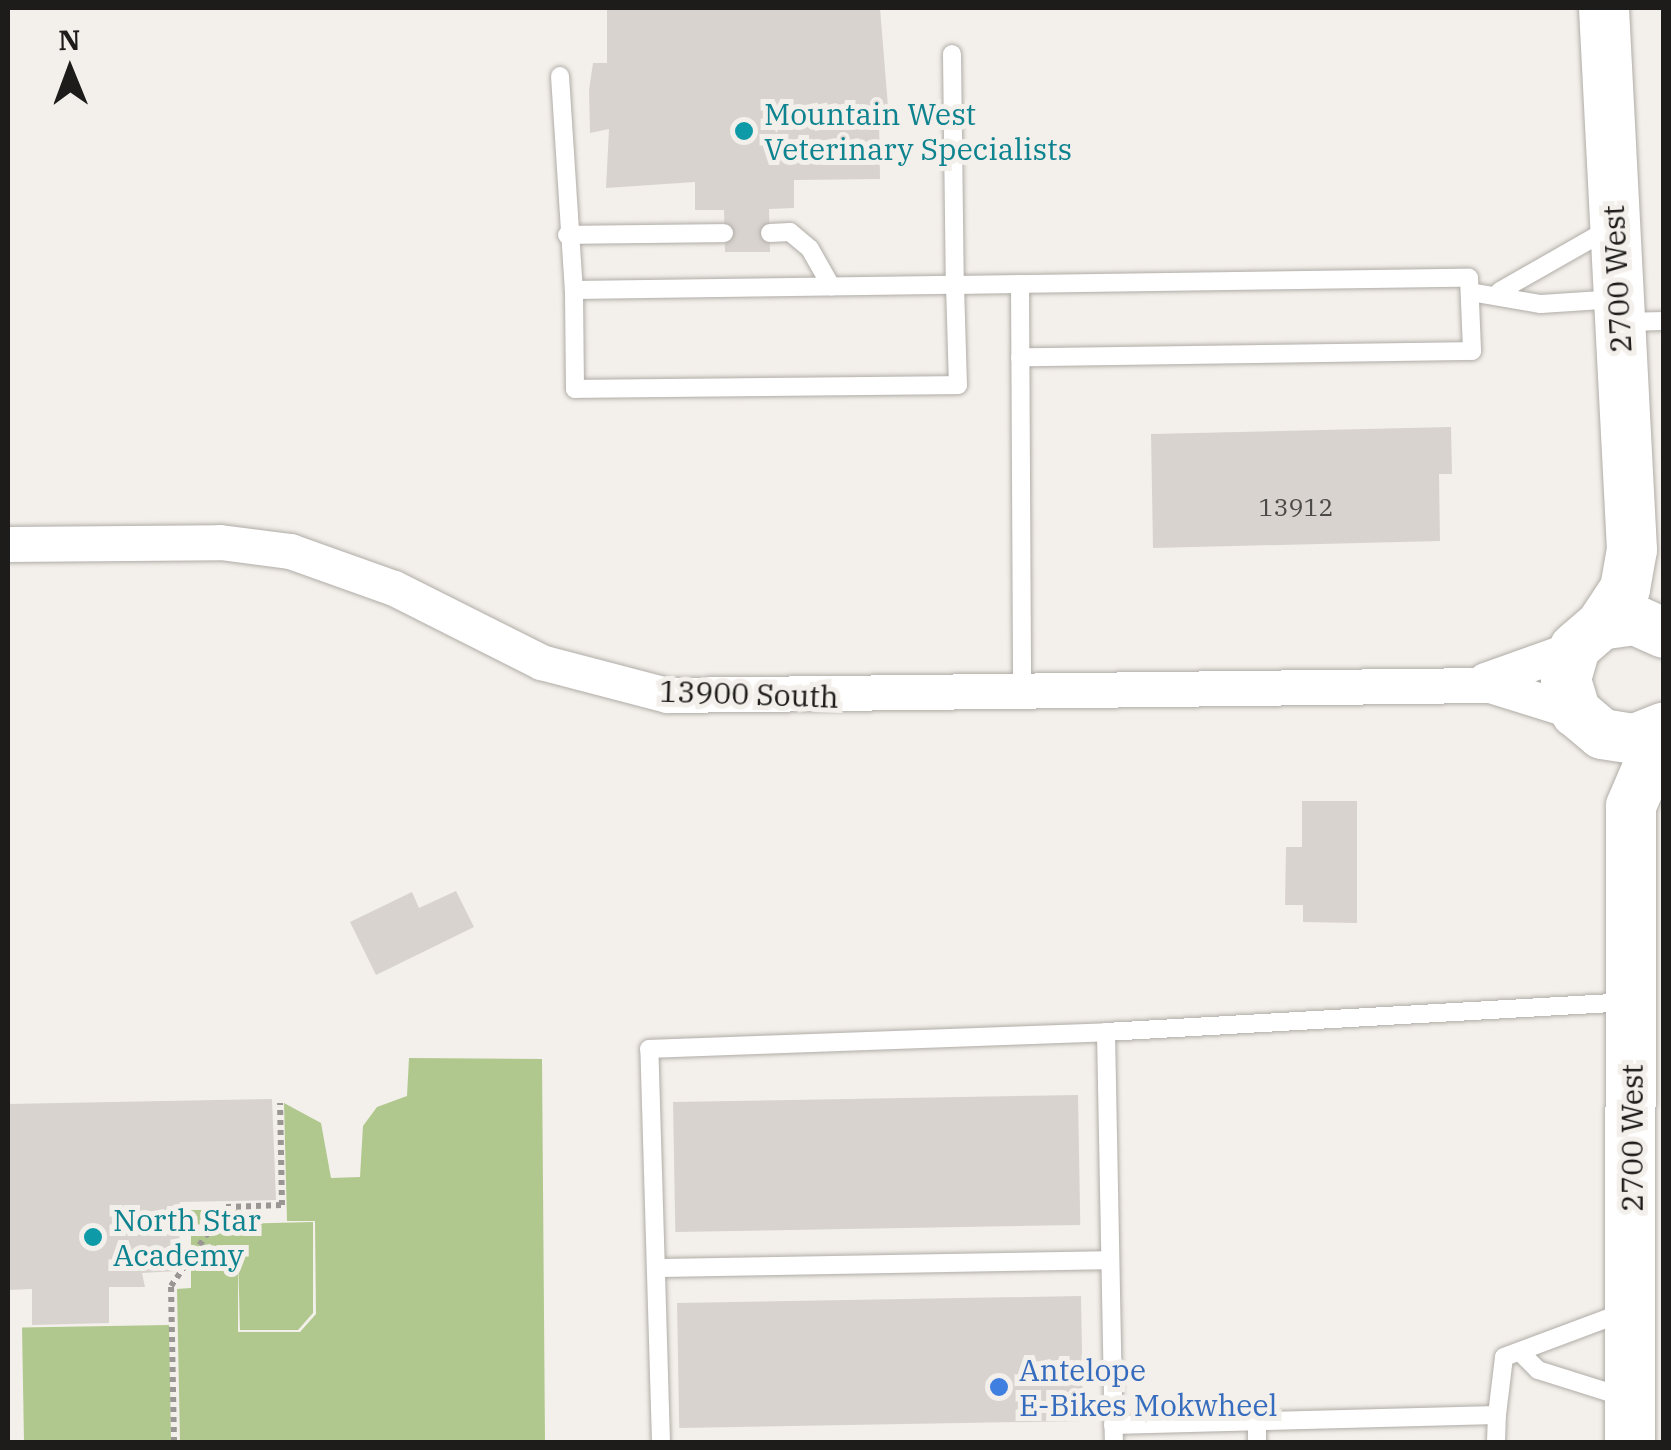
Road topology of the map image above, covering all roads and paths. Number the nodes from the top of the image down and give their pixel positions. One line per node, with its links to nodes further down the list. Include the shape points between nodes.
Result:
1 (1604, 8): 4 (main road, 2700 West)
2 (952, 54): 9 (lane)
3 (560, 76): 7 (lane)
4 (1614, 225): 12 (lane); 14 (main road, 2700 West)
5 (724, 233): 7 (lane)
6 (770, 233): 10 (lane, via 790,232 810,248)
7 (567, 235): 11 (lane)
8 (1020, 284): 9 (lane); 13 (lane, via 1470,278); 15 (lane)
9 (956, 285): 10 (lane); 11 (lane, via 958,385 882,386 575,389)
10 (831, 286): 11 (lane)
11 (574, 290)
12 (1500, 291): 13 (lane); 14 (lane, via 1540,304)
13 (1470, 292): 15 (lane, via 1472,351)
14 (1633, 314): 17 (main road, 2700 West)
15 (1020, 357): 21 (lane)
16 (8, 544): 21 (street, 13900 South, via 220,542 290,551 394,588 540,662 666,695)
17 (1632, 550): 18 (main road, 2700 West); 19 (main road, 2700 West, via 1625,589)
18 (1664, 632): 19 (main road, via 1635,620)
19 (1588, 637): 20 (street, 13900 South); 22 (main road, via 1566,680)
20 (1460, 685): 21 (street, 13900 South); 22 (street, 13900 South, via 1520,690)
21 (1022, 694)
22 (1581, 719): 23 (main road, via 1636,739); 24 (main road, 2700 West, via 1615,770)
23 (1664, 728): 24 (main road, 2700 West, via 1637,779)
24 (1630, 834): 25 (main road, 2700 West)
25 (1632, 1002): 26 (lane); 30 (main road, 2700 West)
26 (1106, 1032): 28 (lane); 29 (lane, via 650,1048)
27 (280, 1103): 36 (path, via 282,1205 226,1207 171,1286)
28 (1110, 1260): 29 (lane); 35 (lane)
29 (656, 1268): 37 (lane)
30 (1632, 1309): 31 (lane); 33 (main road, 2700 West)
31 (1523, 1355): 32 (lane, via 1504,1356); 33 (lane, via 1538,1370)
32 (1496, 1415): 34 (lane); 39 (lane)
33 (1630, 1420)
34 (1257, 1422): 35 (lane); 38 (lane)
35 (1114, 1434)
36 (174, 1442)
37 (661, 1442)
38 (1258, 1442)
39 (1496, 1442)

